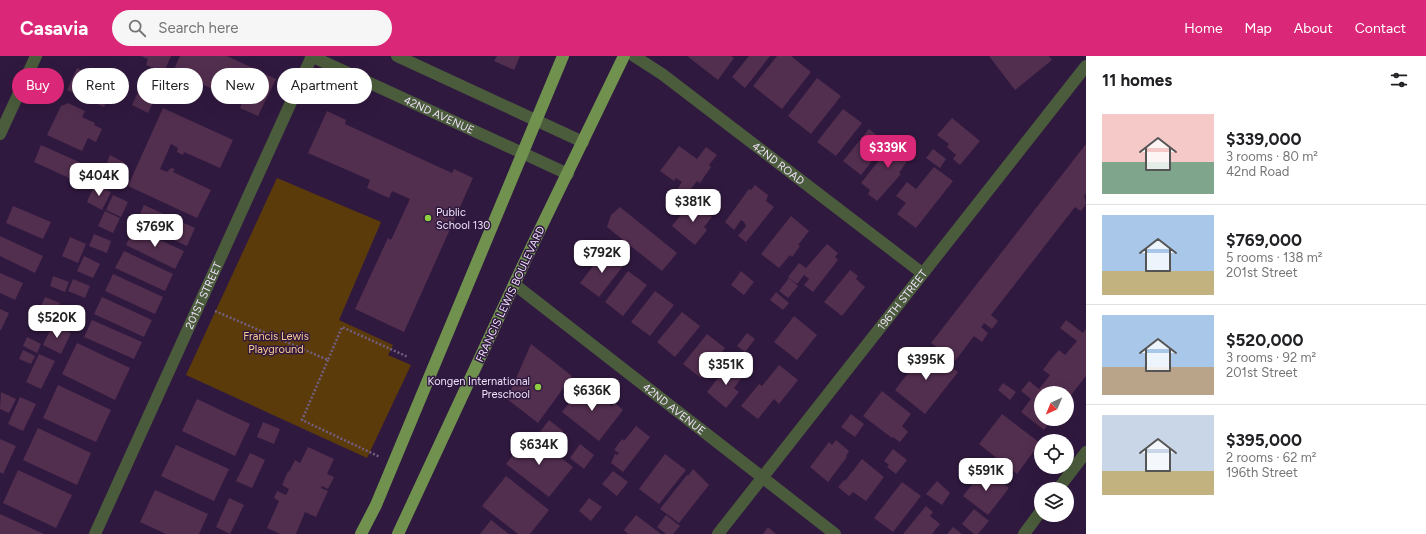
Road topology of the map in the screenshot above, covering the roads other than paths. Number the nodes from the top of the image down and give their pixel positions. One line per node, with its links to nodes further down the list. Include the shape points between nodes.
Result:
1 (36, 56): 9 (street)
2 (312, 56): 11 (street, 42ND AVENUE); 19 (street, 201ST STREET)
3 (397, 56): 8 (street)
4 (563, 56): 8 (main road)
5 (624, 56): 10 (main road, FRANCIS LEWIS BOULEVARD)
6 (634, 56): 13 (street, 42ND ROAD, via 662,74)
7 (1086, 66): 13 (street, 196TH STREET)
8 (537, 119): 10 (street); 11 (main road)
9 (0, 134)
10 (583, 142): 12 (main road, FRANCIS LEWIS BOULEVARD)
11 (522, 153): 12 (street, 42ND AVENUE); 20 (main road, via 376,505)
12 (568, 174): 14 (main road, FRANCIS LEWIS BOULEVARD)
13 (922, 273): 16 (street, 196TH STREET)
14 (514, 284): 16 (street, 42ND AVENUE); 21 (main road, FRANCIS LEWIS BOULEVARD)
15 (1086, 452): 17 (street)
16 (762, 477): 22 (street, 196TH STREET); 23 (street, 42ND AVENUE)
17 (1063, 482)
18 (1034, 520): 24 (street)
19 (95, 534)
20 (361, 534)
21 (398, 534)
22 (718, 534)
23 (835, 534)
24 (1024, 534)

